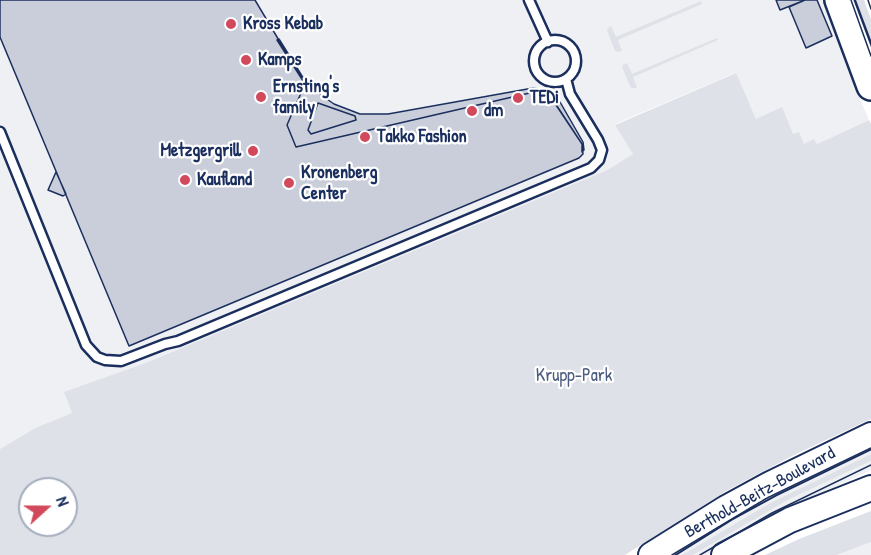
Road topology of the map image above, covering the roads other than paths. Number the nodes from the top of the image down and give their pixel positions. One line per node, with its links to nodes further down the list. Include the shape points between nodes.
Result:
1 (529, 0): 3 (lane)
2 (839, 0): 5 (main road)
3 (548, 42): 4 (lane, via 562,41 573,50 575,67); 4 (lane, via 536,53 536,69 550,81)
4 (567, 79): 6 (lane, via 570,94 602,150 591,168 178,341 121,361 97,357 86,345)
5 (871, 86)
6 (0, 132)
7 (871, 435): 9 (main road, Berthold-Beitz-Boulevard, via 763,487)
8 (871, 488): 10 (main road, Berthold-Beitz-Boulevard, via 790,520)
9 (651, 555)
10 (724, 555)

